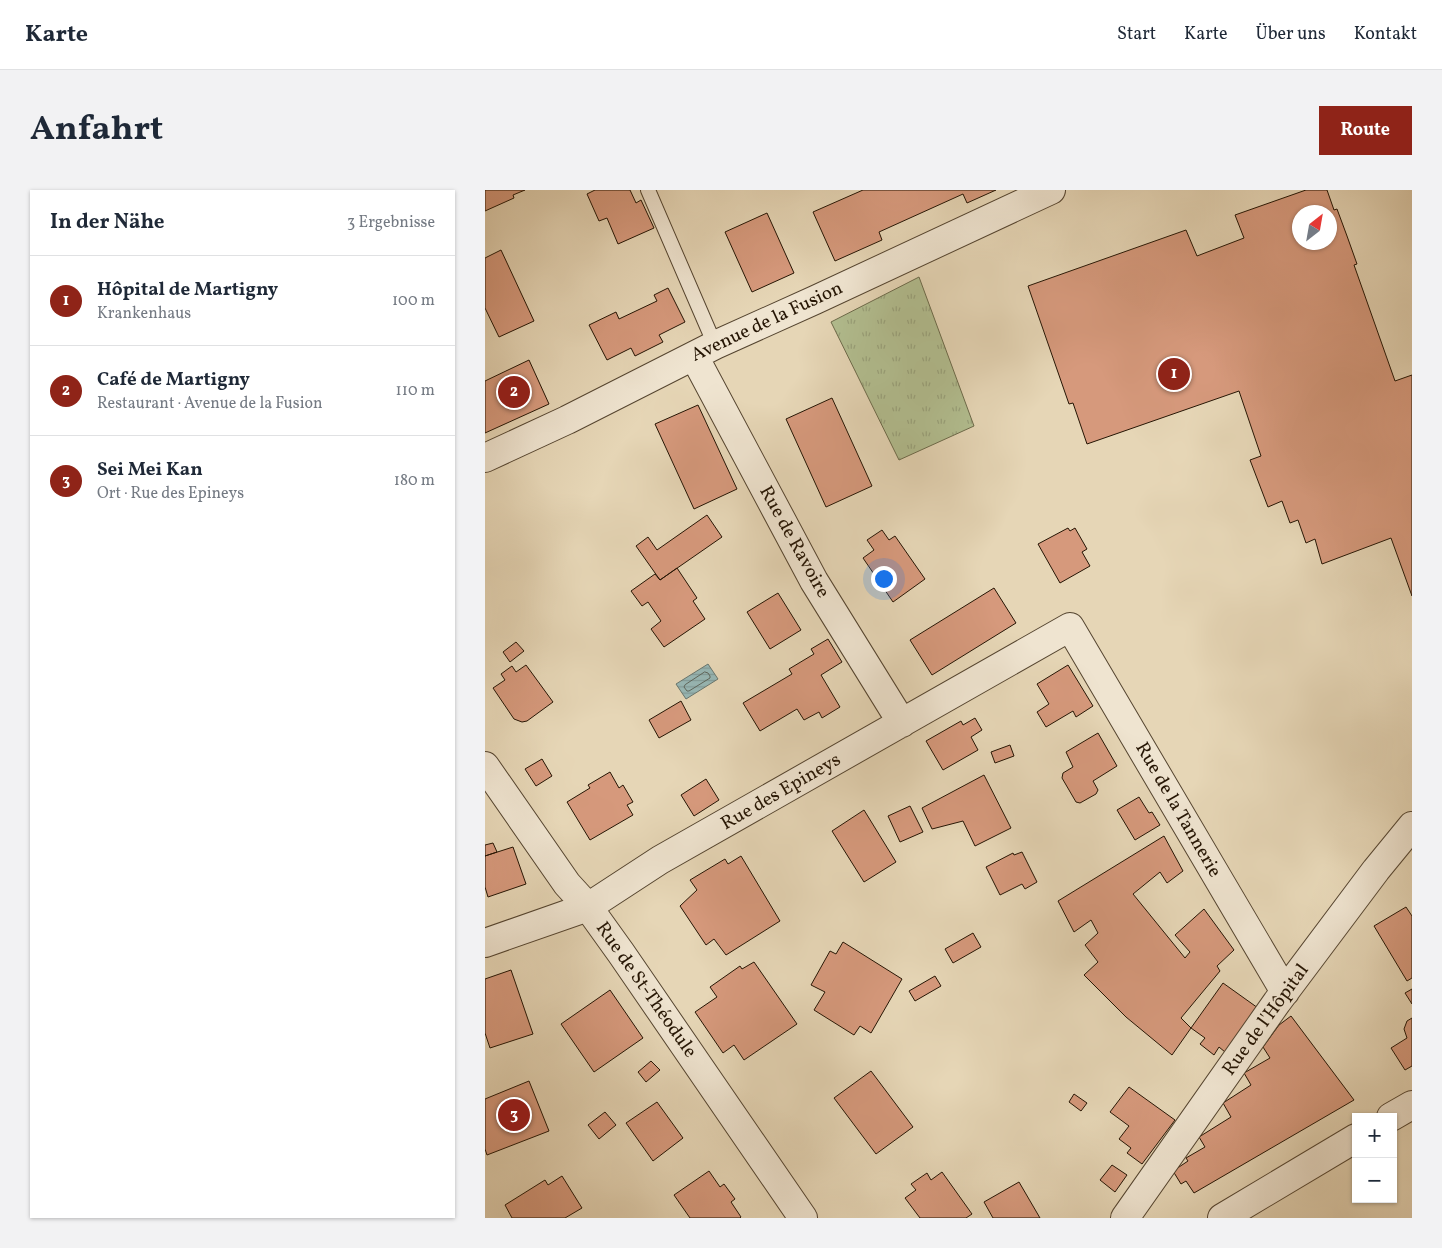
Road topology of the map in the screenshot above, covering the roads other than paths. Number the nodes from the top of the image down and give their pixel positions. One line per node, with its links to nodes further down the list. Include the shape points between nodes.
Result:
1 (649, 190): 3 (lane)
2 (1051, 190): 3 (street, Avenue de la Fusion)
3 (704, 350): 4 (street, Avenue de la Fusion); 6 (street, Rue de Ravoire, via 814,581)
4 (485, 458)
5 (1070, 628): 6 (street, Rue des Epineys); 11 (street, Rue de la Tannerie)
6 (902, 724): 9 (street, Rue des Epineys, via 660,860)
7 (485, 766): 9 (street, Rue de St-Théodule, via 567,884)
8 (1412, 826): 11 (street, Rue de l'Hôpital)
9 (588, 907): 10 (street, Rue des Epineys); 15 (street, Rue de St-Théodule)
10 (485, 943)
11 (1285, 992): 16 (street, Rue de l'Hôpital)
12 (1412, 1105): 13 (street)
13 (1397, 1114)
14 (1352, 1140): 17 (street)
15 (803, 1218)
16 (1125, 1218)
17 (1222, 1218)

